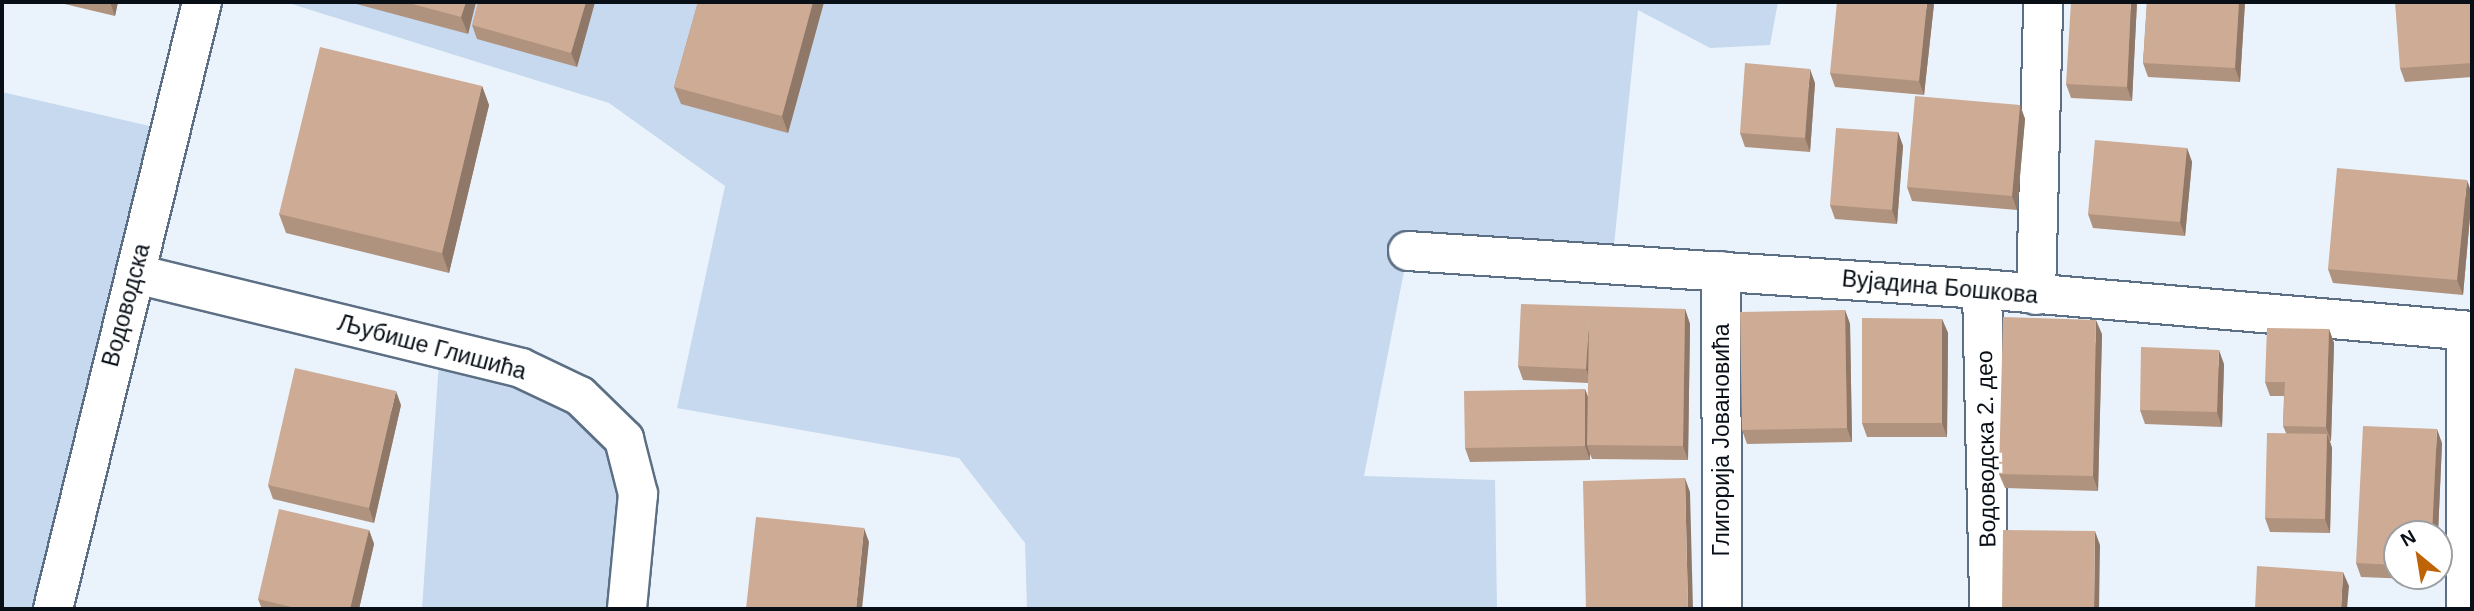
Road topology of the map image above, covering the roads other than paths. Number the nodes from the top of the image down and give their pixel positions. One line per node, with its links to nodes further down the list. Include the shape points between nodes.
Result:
1 (202, 2): 5 (street, Водоводска)
2 (2043, 2): 7 (street)
3 (1408, 251): 4 (street, Вујадина Бошкова)
4 (1721, 271): 6 (street, Вујадина Бошкова); 11 (street, Глигорија Јовановића)
5 (136, 274): 9 (street, Водоводска); 10 (street, Љубише Глишића, via 521,368 580,396 624,439 638,494)
6 (1982, 289): 7 (street, Вујадина Бошкова); 12 (street, Водоводска 2. део)
7 (2036, 295): 8 (street, Вујадина Бошкова)
8 (2469, 331): 13 (street)
9 (52, 609)
10 (627, 609)
11 (1722, 609)
12 (1989, 609)
13 (2466, 609)

